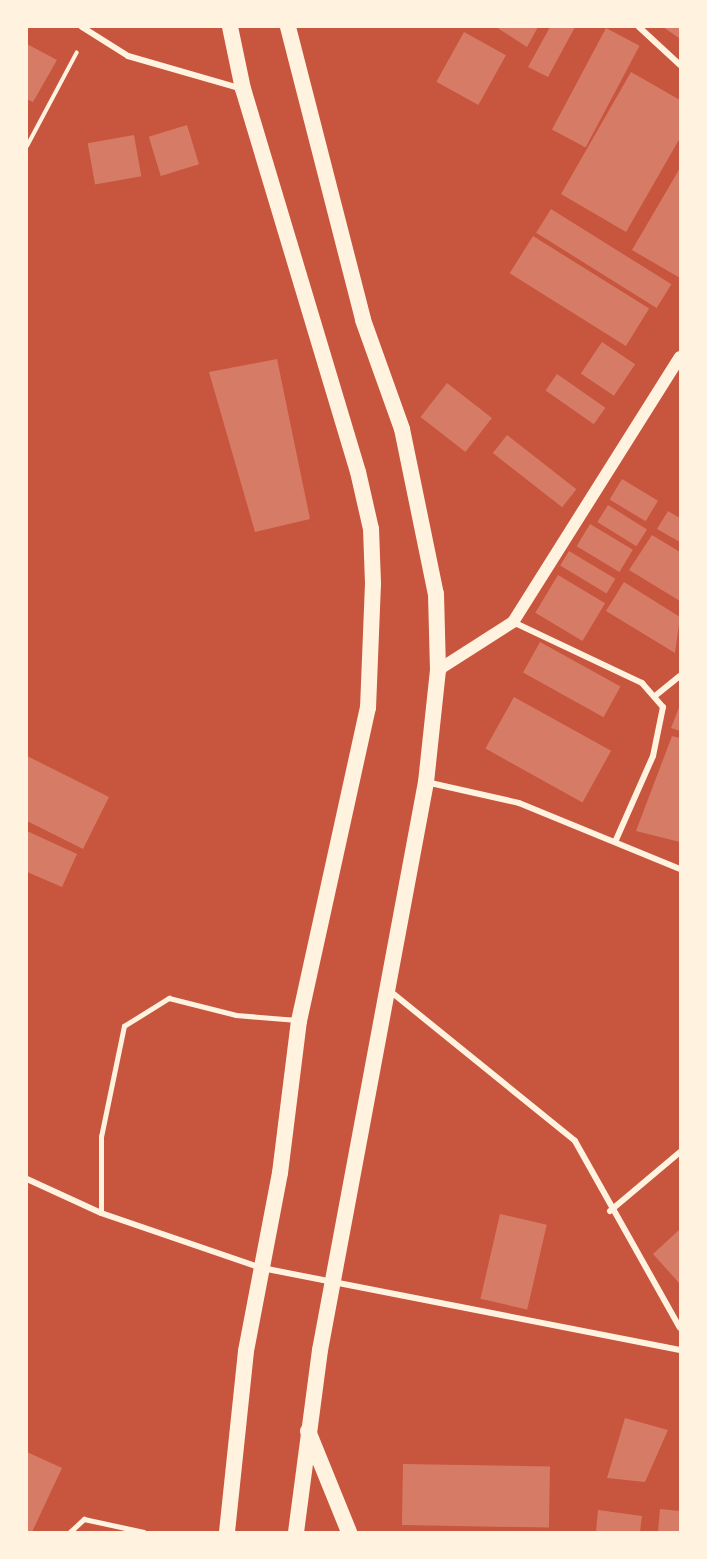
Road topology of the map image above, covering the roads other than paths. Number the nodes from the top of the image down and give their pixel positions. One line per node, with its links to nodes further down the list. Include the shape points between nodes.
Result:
1 (82, 27): 6 (street, via 128,56)
2 (230, 27): 6 (highway)
3 (288, 27): 9 (highway, via 363,320 402,429 436,594)
4 (639, 27): 5 (street)
5 (680, 64)
6 (243, 89): 16 (highway, via 332,372 371,529 368,708)
7 (680, 357): 8 (main road)
8 (513, 622): 9 (main road); 11 (street, via 642,683)
9 (438, 670): 12 (highway)
10 (680, 676): 11 (street)
11 (655, 696): 13 (street, via 663,720)
12 (426, 782): 13 (street, via 519,803); 15 (highway)
13 (615, 842): 14 (street)
14 (680, 869)
15 (387, 989): 19 (street, via 575,1141); 22 (highway)
16 (299, 1021): 20 (lane, via 236,1015 169,998 124,1026 101,1137); 21 (highway)
17 (680, 1152): 19 (street)
18 (27, 1179): 20 (street)
19 (610, 1211): 23 (street)
20 (101, 1213): 21 (street)
21 (262, 1268): 22 (street); 28 (highway, via 246,1351)
22 (335, 1281): 24 (street); 25 (highway)
23 (680, 1328)
24 (680, 1350)
25 (308, 1430): 29 (highway); 30 (highway)
26 (70, 1532): 27 (lane, via 84,1519)
27 (144, 1532)
28 (227, 1532)
29 (296, 1532)
30 (349, 1532)

